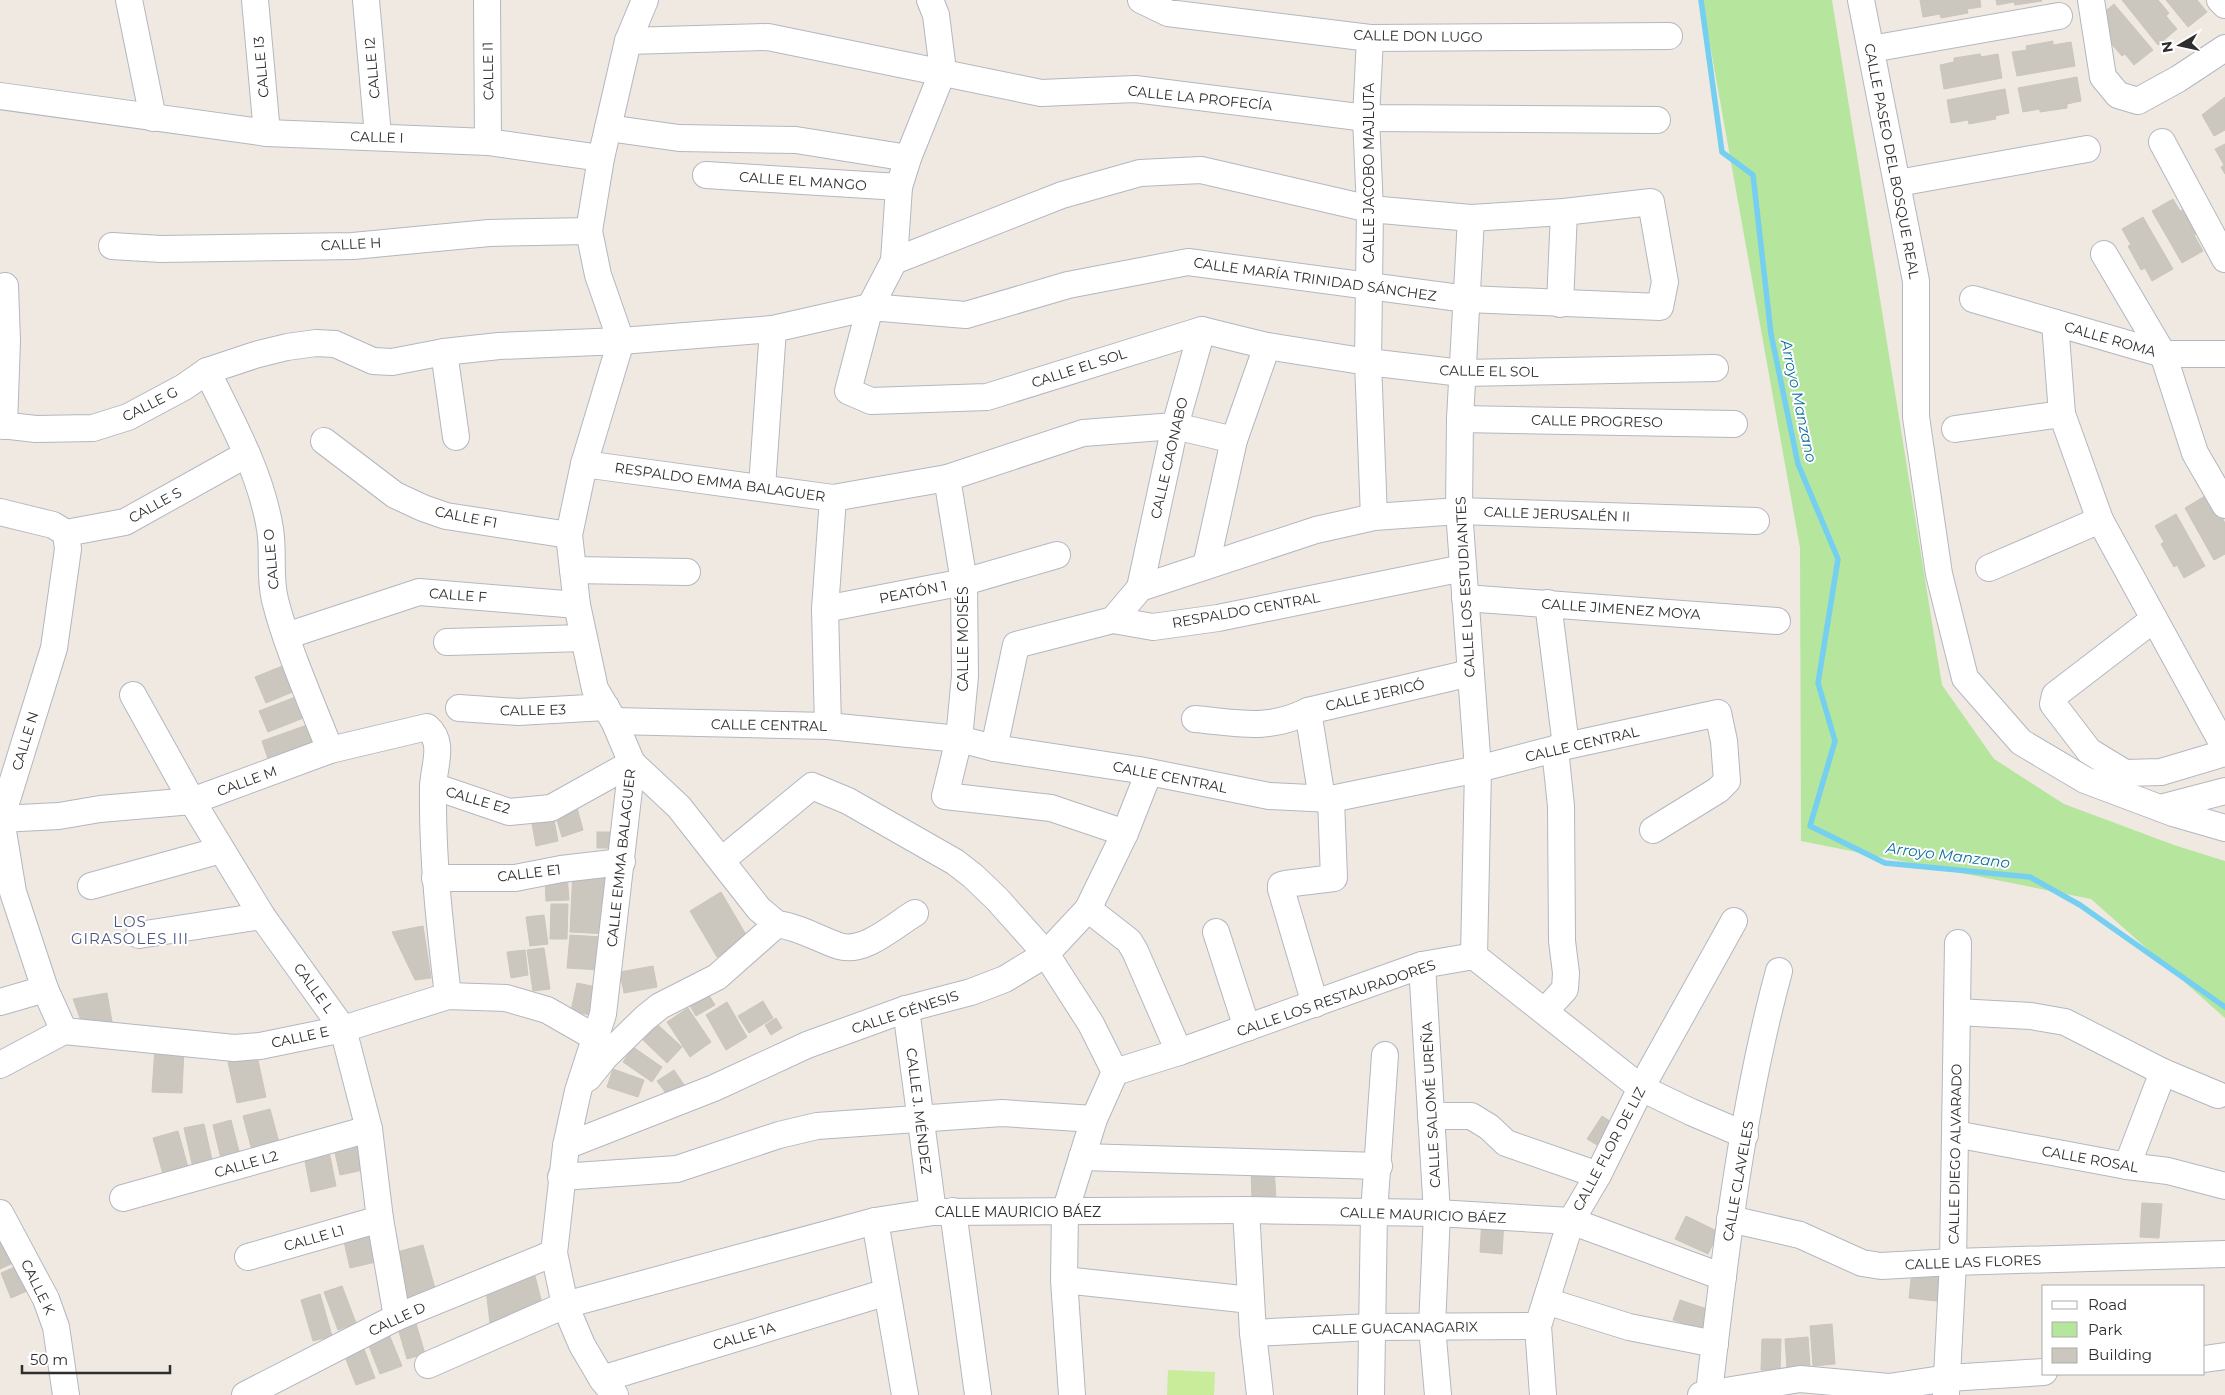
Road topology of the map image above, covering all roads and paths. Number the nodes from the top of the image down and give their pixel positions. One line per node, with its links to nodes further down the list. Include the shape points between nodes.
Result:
1 (129, 0): 20 (street)
2 (255, 0): 24 (street, CALLE I3)
3 (366, 0): 25 (street, CALLE I2)
4 (487, 0): 26 (street, CALLE I1)
5 (645, 0): 15 (street)
6 (930, 0): 18 (street, CALLE EL SOL, via 936,16)
7 (1141, 0): 14 (street, CALLE DON LUGO, via 1168,13)
8 (1861, 0): 17 (street, CALLE PASEO DEL BOSQUE REAL)
9 (2091, 0): 16 (street, via 2103,77 2118,95 2138,101)
10 (2220, 0): 11 (street)
11 (2225, 5)
12 (2059, 16): 17 (street)
13 (1669, 36): 14 (street, CALLE DON LUGO)
14 (1370, 38): 21 (street, CALLE JACOBO MAJLUTA)
15 (628, 41): 18 (street, CALLE LA PROFECÍA, via 768,37); 23 (street)
16 (2225, 48)
17 (1871, 49): 32 (street, CALLE PASEO DEL BOSQUE REAL)
18 (943, 71): 21 (street, CALLE LA PROFECÍA, via 1041,93 1135,89); 30 (street, CALLE EL SOL)
19 (0, 96): 20 (street, CALLE I)
20 (153, 118): 24 (street, CALLE I)
21 (1366, 118): 22 (street, CALLE LA PROFECÍA); 34 (street, CALLE JACOBO MAJLUTA)
22 (1657, 120)
23 (608, 128): 29 (street); 30 (street, via 679,138 796,140)
24 (267, 133): 25 (street, CALLE I)
25 (378, 136): 26 (street, CALLE I)
26 (488, 142): 29 (street, CALLE I)
27 (2162, 142): 40 (street)
28 (2087, 149): 32 (street)
29 (601, 158): 37 (street)
30 (908, 158): 33 (street, CALLE EL SOL)
31 (706, 175): 33 (street, CALLE EL MANGO)
32 (1898, 183): 120 (street, CALLE PASEO DEL BOSQUE REAL, via 1916,281 1916,417 1939,574 1965,678 2021,742 2085,780)
33 (899, 188): 41 (street, CALLE EL SOL)
34 (1370, 209): 36 (street); 41 (street, via 1201,170 1140,173 1062,195); 43 (street, CALLE JACOBO MAJLUTA)
35 (1564, 212): 36 (street); 46 (street); 46 (street, CALLE MARÍA TRINIDAD SÁNCHEZ, via 1651,202 1665,282 1660,307)
36 (1472, 218): 44 (street, CALLE LOS ESTUDIANTES)
37 (589, 231): 38 (street, CALLE H, via 489,233 353,246 161,249); 51 (street, via 598,275)
38 (112, 246)
39 (2104, 254): 54 (street)
40 (2225, 258)
41 (894, 261): 47 (street, CALLE EL SOL)
42 (5, 286): 63 (street, via 7,341)
43 (1369, 286): 44 (street, CALLE MARÍA TRINIDAD SÁNCHEZ); 47 (street, CALLE MARÍA TRINIDAD SÁNCHEZ, via 1188,262 1068,285 966,315); 56 (street, CALLE JACOBO MAJLUTA)
44 (1467, 299): 46 (street, CALLE MARÍA TRINIDAD SÁNCHEZ); 59 (street, CALLE LOS ESTUDIANTES)
45 (1972, 299): 48 (street, CALLE ROMA)
46 (1560, 304)
47 (870, 307): 49 (street, CALLE MARÍA TRINIDAD SÁNCHEZ); 50 (street, CALLE EL SOL, via 848,391 871,401 987,397)
48 (2055, 322): 54 (street, CALLE ROMA); 60 (street)
49 (773, 329): 51 (street, CALLE MARÍA TRINIDAD SÁNCHEZ); 72 (street)
50 (1202, 330): 52 (street, CALLE EL SOL); 64 (street, CALLE CAONABO)
51 (621, 341): 53 (street, CALLE MARÍA TRINIDAD SÁNCHEZ, via 500,346); 70 (street, CALLE EMMA BALAGUER)
52 (1267, 346): 56 (street, CALLE EL SOL); 67 (street)
53 (444, 352): 58 (street, CALLE G, via 392,362 373,361 335,344 316,343 255,354); 66 (street)
54 (2163, 354): 55 (street, CALLE ROMA); 74 (street, via 2195,453)
55 (2225, 354)
56 (1368, 362): 59 (street, CALLE EL SOL); 77 (street, CALLE JACOBO MAJLUTA)
57 (1716, 368): 59 (street, CALLE EL SOL)
58 (207, 371): 63 (street, CALLE G, via 128,417 93,428 36,429); 69 (street, CALLE O)
59 (1462, 374): 61 (street, CALLE LOS ESTUDIANTES)
60 (2062, 414): 65 (street); 78 (street)
61 (1460, 419): 62 (street, CALLE PROGRESO); 75 (street, CALLE LOS ESTUDIANTES)
62 (1734, 424)
63 (2, 425)
64 (1174, 426): 67 (street, RESPALDO EMMA BALAGUER); 71 (street, RESPALDO EMMA BALAGUER, via 1083,433); 89 (street, CALLE CAONABO)
65 (1955, 428)
66 (456, 437)
67 (1234, 440): 83 (street)
68 (324, 441): 81 (street, CALLE F1, via 395,495 423,508 446,516)
69 (247, 454): 80 (street, CALLE S, via 125,522); 97 (street, CALLE O, via 258,481 270,530 271,581)
70 (584, 464): 72 (street, RESPALDO EMMA BALAGUER); 81 (street, CALLE EMMA BALAGUER)
71 (947, 478): 73 (street, RESPALDO EMMA BALAGUER); 88 (street, CALLE MOISÉS)
72 (762, 487): 73 (street, RESPALDO EMMA BALAGUER)
73 (833, 498): 93 (street)
74 (2225, 505)
75 (1459, 511): 77 (street, CALLE JERUSALÉN II); 79 (street, CALLE JERUSALÉN II); 84 (street, CALLE LOS ESTUDIANTES)
76 (0, 512): 80 (street, via 53,525)
77 (1374, 518): 83 (street, CALLE JERUSALÉN II, via 1316,530)
78 (2100, 520): 85 (street); 94 (street)
79 (1756, 521)
80 (66, 533): 121 (street, CALLE N, via 68,549 54,648)
81 (569, 534): 86 (street, CALLE EMMA BALAGUER)
82 (1057, 555): 88 (street, PEATÓN 1)
83 (1206, 566): 89 (street, CALLE JERUSALÉN II)
84 (1463, 568): 90 (street, CALLE LOS ESTUDIANTES); 95 (street, RESPALDO CENTRAL, via 1218,618 1154,626)
85 (1989, 568)
86 (573, 570): 87 (street); 92 (street, CALLE EMMA BALAGUER)
87 (687, 572)
88 (964, 582): 93 (street, PEATÓN 1); 107 (street, CALLE MOISÉS, via 966,676)
89 (1140, 588): 95 (street)
90 (1465, 598): 91 (street, CALLE JIMENEZ MOYA); 100 (street, CALLE LOS ESTUDIANTES)
91 (1548, 603): 96 (street, CALLE JIMENEZ MOYA); 109 (street)
92 (577, 605): 97 (street, CALLE F, via 419,592); 98 (street, CALLE EMMA BALAGUER)
93 (825, 609): 106 (street)
94 (2154, 619): 110 (street); 112 (street, via 2055,695 2053,704 2089,751 2125,773 2161,772)
95 (1113, 620): 108 (street, RESPALDO CENTRAL, via 1016,645)
96 (1777, 621)
97 (286, 636): 111 (street, CALLE O)
98 (583, 638): 99 (street); 104 (street, CALLE EMMA BALAGUER, via 595,689)
99 (447, 642)
100 (1470, 673): 103 (street, CALLE JERICÓ); 114 (street, CALLE LOS ESTUDIANTES)
101 (133, 695): 119 (street, CALLE L)
102 (459, 708): 104 (street, CALLE E3)
103 (1308, 711): 105 (street, via 1270,725); 118 (street, CALLE JERICÓ)
104 (610, 714): 106 (street, CALLE CENTRAL); 113 (street, CALLE EMMA BALAGUER)
105 (1195, 719)
106 (828, 726): 107 (street, CALLE CENTRAL)
107 (958, 739): 108 (street, CALLE CENTRAL); 124 (street, CALLE MOISÉS, via 946,796 1051,808)
108 (994, 748): 115 (street, CALLE CENTRAL)
109 (1561, 748): 114 (street, CALLE CENTRAL); 123 (street, CALLE CENTRAL, via 1718,713 1727,781 1718,790); 148 (street, via 1562,941 1566,973 1565,989)
110 (2225, 748)
111 (330, 750): 116 (street, CALLE M, via 427,727 434,734 438,746); 119 (street, CALLE M)
112 (2225, 754)
113 (632, 763): 116 (street, CALLE E2, via 544,809 509,812); 126 (street, via 679,808); 127 (street, CALLE EMMA BALAGUER)
114 (1478, 768): 118 (street, CALLE CENTRAL); 140 (street, CALLE LOS ESTUDIANTES)
115 (1149, 772): 118 (street, CALLE CENTRAL, via 1269,796); 124 (street, CALLE GÉNESIS)
116 (433, 786): 128 (street)
117 (2225, 791): 120 (street)
118 (1326, 799): 146 (street, CALLE JERICÓ, via 1334,878 1281,885)
119 (192, 801): 121 (street, CALLE M); 125 (street, CALLE L)
120 (2160, 808): 122 (street, CALLE PASEO DEL BOSQUE REAL)
121 (1, 819): 130 (street, CALLE N)
122 (2225, 828)
123 (1653, 830)
124 (1125, 833): 131 (street, CALLE GÉNESIS)
125 (221, 850): 129 (street); 133 (street, CALLE L)
126 (722, 860): 135 (street, via 758,909); 139 (street, via 812,786 848,801 955,862 997,899)
127 (622, 862): 128 (street, CALLE E1, via 515,878); 153 (street, CALLE EMMA BALAGUER, via 603,1014)
128 (435, 878): 144 (street)
129 (91, 886)
130 (6, 894): 143 (street, CALLE N)
131 (1088, 909): 139 (street, CALLE GÉNESIS); 154 (street, via 1132,946)
132 (915, 913): 135 (street, via 870,942 850,948)
133 (262, 916): 137 (street); 150 (street, CALLE L)
134 (1734, 921): 159 (street, CALLE FLOR DE LIZ)
135 (777, 924): 160 (street, via 718,977 660,1006 645,1018 605,1057)
136 (1216, 932): 151 (street)
137 (139, 934)
138 (1958, 943): 149 (street, CALLE DIEGO ALVARADO)
139 (1046, 954): 147 (street, CALLE GÉNESIS, via 1005,979 971,992); 157 (street, via 1091,1024)
140 (1474, 956): 141 (street, CALLE LOS RESTAURADORES); 148 (street)
141 (1422, 966): 146 (street, CALLE LOS RESTAURADORES); 162 (street, CALLE SALOMÉ UREÑA)
142 (1779, 971): 167 (street, CALLE CLAVELES)
143 (45, 989): 145 (street); 152 (street, CALLE N)
144 (448, 996): 150 (street, CALLE E); 153 (street, CALLE E, via 506,998 547,1010)
145 (0, 1002)
146 (1315, 1004): 151 (street, CALLE LOS RESTAURADORES)
147 (906, 1009): 163 (street, CALLE J. MÉNDEZ); 168 (street, CALLE GÉNESIS, via 806,1045 714,1088)
148 (1545, 1011): 159 (street)
149 (1957, 1012): 158 (street, via 2032,1016 2065,1022); 166 (street, CALLE DIEGO ALVARADO)
150 (343, 1028): 152 (street, CALLE E, via 260,1046 234,1048); 165 (street, CALLE L)
151 (1247, 1028): 154 (street, CALLE LOS RESTAURADORES)
152 (64, 1031): 156 (street)
153 (596, 1038): 160 (street, CALLE EMMA BALAGUER)
154 (1179, 1052): 157 (street, CALLE LOS RESTAURADORES)
155 (1385, 1055): 170 (street)
156 (0, 1065)
157 (1116, 1072): 164 (street)
158 (2163, 1072): 161 (street); 171 (street)
159 (1641, 1088): 167 (street); 172 (street, CALLE FLOR DE LIZ)
160 (578, 1091): 168 (street, CALLE EMMA BALAGUER)
161 (2218, 1095)
162 (1431, 1116): 172 (street, via 1471,1116 1489,1126 1506,1142); 180 (street, CALLE SALOMÉ UREÑA)
163 (921, 1118): 164 (street, via 1002,1113); 173 (street, via 818,1126 779,1135 677,1169); 177 (street, CALLE J. MÉNDEZ)
164 (1094, 1119): 169 (street)
165 (369, 1129): 175 (street, CALLE L2); 182 (street, CALLE L)
166 (1955, 1134): 171 (street, CALLE ROSAL); 189 (street, CALLE DIEGO ALVARADO)
167 (1745, 1135): 183 (street, CALLE CLAVELES)
168 (566, 1146): 173 (street, CALLE EMMA BALAGUER)
169 (1082, 1157): 170 (street); 178 (street)
170 (1378, 1166): 179 (street)
171 (2127, 1166): 174 (street, CALLE ROSAL, via 2168,1171)
172 (1598, 1175): 185 (street, CALLE FLOR DE LIZ)
173 (562, 1177): 186 (street, CALLE EMMA BALAGUER)
174 (2225, 1186)
175 (123, 1198)
176 (1246, 1210): 178 (street, CALLE MAURICIO BÁEZ); 179 (street, CALLE MAURICIO BÁEZ); 193 (street)
177 (943, 1212): 178 (street, CALLE MAURICIO BÁEZ); 184 (street, CALLE MAURICIO BÁEZ); 212 (street, CALLE J. MÉNDEZ)
178 (1065, 1212): 191 (street)
179 (1374, 1213): 180 (street, CALLE MAURICIO BÁEZ); 198 (street)
180 (1437, 1213): 185 (street, CALLE MAURICIO BÁEZ); 199 (street, CALLE SALOMÉ UREÑA)
181 (1, 1218): 209 (street, CALLE K, via 46,1299 56,1327)
182 (380, 1219): 188 (street, CALLE L1); 196 (street, CALLE L)
183 (1730, 1219): 189 (street, CALLE LAS FLORES, via 1800,1236 1862,1263 1881,1266); 190 (street, CALLE CLAVELES)
184 (875, 1221): 192 (street); 195 (street, CALLE MAURICIO BÁEZ)
185 (1571, 1221): 190 (street, CALLE MAURICIO BÁEZ); 194 (street, CALLE FLOR DE LIZ)
186 (554, 1253): 195 (street, CALLE EMMA BALAGUER); 196 (street, CALLE D)
187 (2225, 1254): 189 (street, CALLE LAS FLORES)
188 (248, 1258)
189 (1953, 1262): 206 (street, CALLE DIEGO ALVARADO)
190 (1723, 1277): 201 (street, CALLE CLAVELES)
191 (1064, 1280): 193 (street); 213 (street)
192 (887, 1292): 207 (street, CALLE 1A); 211 (street)
193 (1251, 1300): 200 (street)
194 (1546, 1301): 197 (street, CALLE FLOR DE LIZ); 201 (street, via 1629,1327)
195 (565, 1305): 204 (street, CALLE MAURICIO BÁEZ); 207 (street, CALLE EMMA BALAGUER, via 582,1345)
196 (397, 1318): 210 (street, CALLE D)
197 (1538, 1326): 199 (street, CALLE GUACANAGARIX); 217 (street, CALLE FLOR DE LIZ)
198 (1371, 1327): 199 (street, CALLE GUACANAGARIX); 200 (street, CALLE GUACANAGARIX); 215 (street)
199 (1432, 1327): 216 (street, CALLE SALOMÉ UREÑA)
200 (1253, 1333): 214 (street)
201 (1715, 1344): 208 (street, CALLE CLAVELES)
202 (2225, 1356): 203 (street)
203 (2205, 1359)
204 (428, 1365)
205 (2042, 1372): 206 (street)
206 (1947, 1386): 208 (street, via 1889,1387 1800,1379)
207 (612, 1391)
208 (1705, 1394)
209 (66, 1395)
210 (245, 1395)
211 (904, 1395)
212 (978, 1395)
213 (1072, 1395)
214 (1260, 1395)
215 (1371, 1395)
216 (1438, 1395)
217 (1543, 1395)

